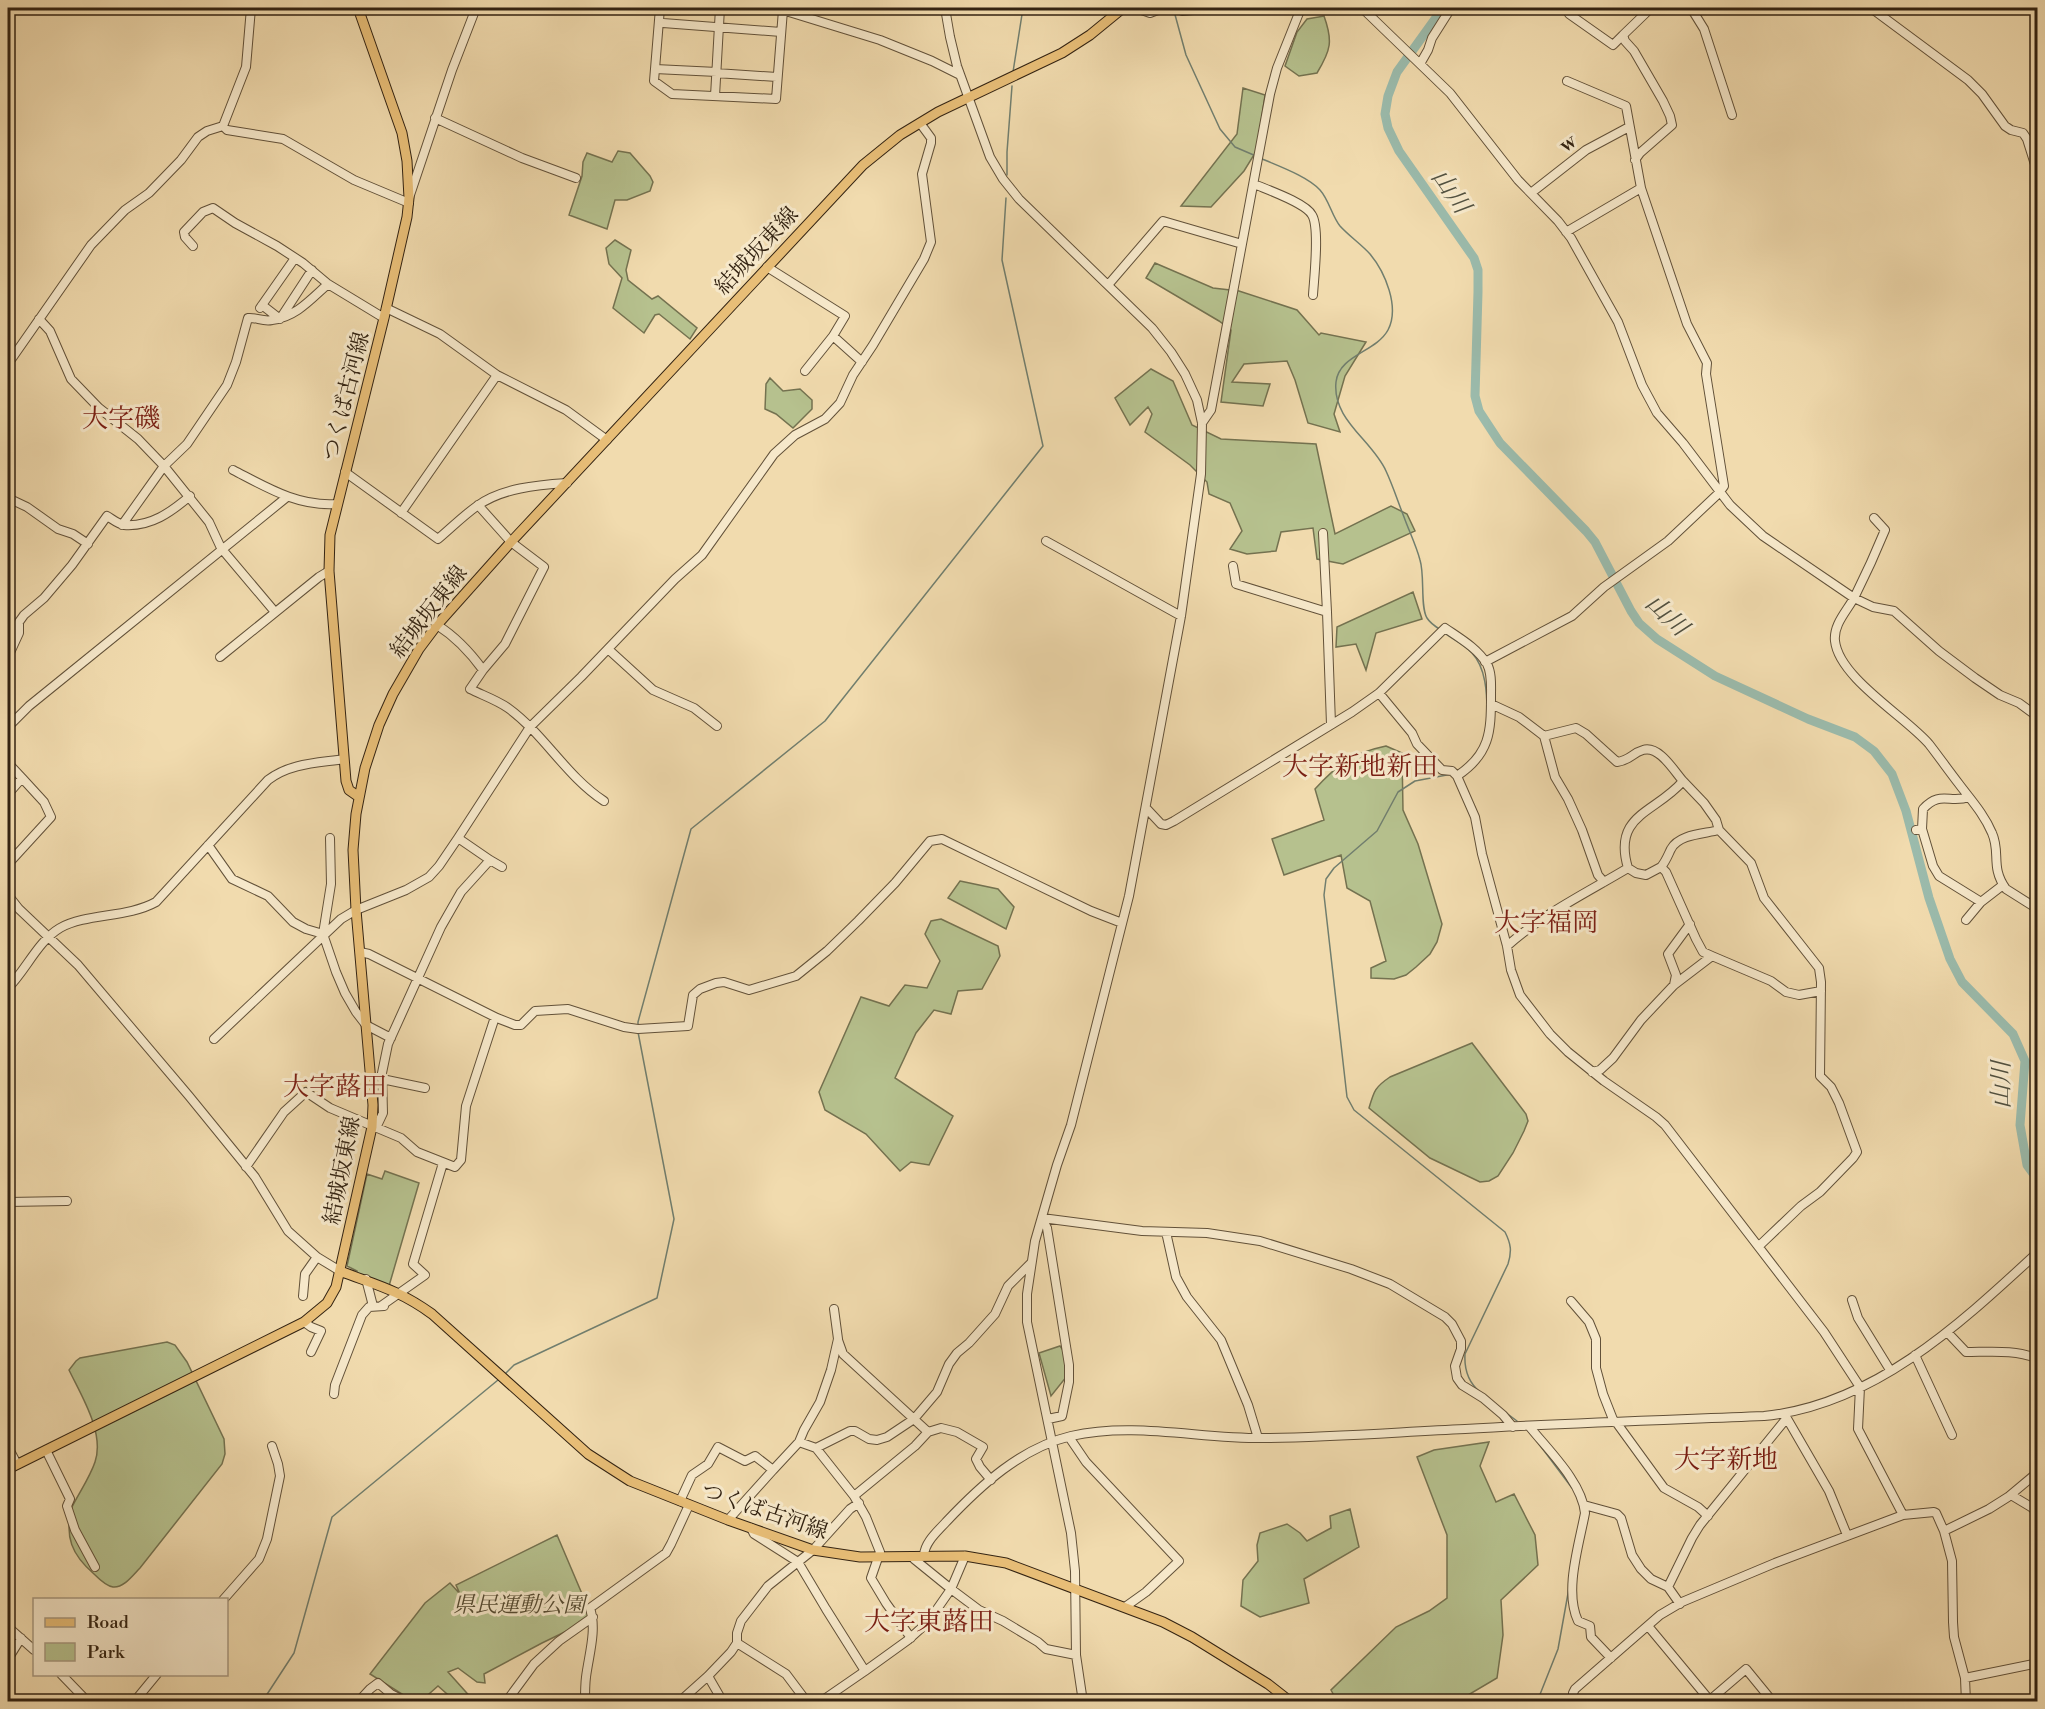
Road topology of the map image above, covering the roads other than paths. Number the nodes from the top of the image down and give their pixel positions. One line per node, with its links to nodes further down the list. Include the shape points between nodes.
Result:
1 (251, 8): 35 (street, via 246,67)
2 (358, 8): 43 (main road, つくば古河線, via 402,133)
3 (476, 8): 33 (street)
4 (660, 8): 25 (street)
5 (720, 8): 21 (street)
6 (945, 8): 27 (street)
7 (1123, 8): 31 (main road, 結城坂東線, via 1062,53)
8 (1136, 8): 9 (street, via 1150,13)
9 (1162, 8)
10 (1179, 8): 11 (street)
11 (1217, 8)
12 (1301, 8): 40 (street, via 1270,94)
13 (1362, 8): 24 (street)
14 (1451, 8): 24 (street)
15 (1651, 8): 23 (street)
16 (1691, 8): 32 (street, via 1704,29)
17 (1871, 8): 38 (street, via 1968,80 2005,126 2023,133)
18 (779, 9): 22 (street); 27 (street, via 880,40)
19 (1569, 14): 23 (street, via 1613,45)
20 (663, 23): 21 (street)
21 (719, 28): 22 (street); 26 (street)
22 (781, 32): 28 (street)
23 (1623, 35): 37 (street, via 1663,101 1672,125)
24 (1420, 64): 42 (street, via 1450,93)
25 (655, 69): 26 (street); 30 (street, via 654,81 672,94)
26 (716, 73): 28 (street); 30 (street)
27 (960, 75): 31 (street)
28 (777, 77): 30 (street, via 776,99)
29 (1567, 81): 36 (street, via 1626,106)
30 (715, 96)
31 (968, 97): 34 (main road, 結城坂東線); 53 (street, via 990,157 1003,179)
32 (1732, 115)
33 (435, 118): 39 (street); 43 (street)
34 (920, 123): 50 (main road, 結城坂東線, via 886,145 852,176); 59 (street, via 931,138 922,174 931,242)
35 (222, 126): 43 (street, via 283,139 354,180); 57 (street, via 198,137 149,193 125,210 91,245)
36 (1629, 127): 37 (street); 42 (street, w, via 1586,150)
37 (1635, 160): 41 (street)
38 (2037, 174)
39 (576, 178)
40 (1254, 184): 47 (street); 54 (street, via 1305,207 1312,215 1316,228)
41 (1641, 188): 46 (street); 69 (street, via 1688,324 1707,363 1724,486)
42 (1531, 193): 46 (street)
43 (409, 201): 55 (main road, つくば古河線)
44 (2037, 202): 45 (street)
45 (2037, 226)
46 (1566, 232): 69 (street, via 1618,322 1641,385 1657,413)
47 (1242, 244): 53 (street, via 1162,221); 63 (street, via 1211,410)
48 (193, 246): 49 (street, via 184,232 203,212 213,208)
49 (296, 258): 51 (street); 56 (street, via 261,307)
50 (767, 267): 58 (street, via 845,316); 64 (main road, 結城坂東線)
51 (312, 270): 52 (street); 56 (street)
52 (328, 284): 55 (street); 56 (street, via 296,312)
53 (1108, 285): 63 (street, via 1171,352 1197,400)
54 (1313, 295)
55 (385, 313): 62 (street, via 440,334); 67 (main road, つくば古河線)
56 (280, 318): 65 (street, via 248,318 227,385 187,444)
57 (39, 319): 60 (street); 65 (street, via 50,331 72,379)
58 (833, 336): 59 (street); 61 (street)
59 (862, 362): 90 (street, via 840,403 825,419 795,435 774,454 702,555)
60 (8, 364)
61 (805, 371)
62 (498, 375): 64 (street, via 566,410); 75 (street)
63 (1202, 423): 88 (street, via 1201,474)
64 (607, 440): 68 (main road, 結城坂東線)
65 (164, 466): 70 (street); 77 (street)
66 (233, 470): 71 (street)
67 (345, 472): 73 (main road, つくば古河線); 75 (street)
68 (567, 483): 74 (street, via 531,486); 80 (main road, 結城坂東線)
69 (1719, 493): 85 (street, via 1763,536); 93 (street, via 1668,541 1572,616)
70 (190, 496): 77 (street, via 166,516); 82 (street, via 209,522)
71 (287, 497): 73 (street, via 314,505); 82 (street)
72 (8, 498): 81 (street)
73 (337, 504): 84 (main road, つくば古河線, via 330,535)
74 (478, 505): 75 (street, via 438,539); 80 (street)
75 (401, 513)
76 (1874, 518): 85 (street, via 1886,530)
77 (122, 525): 81 (street, via 107,516)
78 (1323, 533): 87 (street)
79 (1046, 541): 88 (street)
80 (511, 542): 89 (main road, 結城坂東線); 94 (street, via 544,567 505,644)
81 (88, 544): 91 (street, via 19,622 19,633)
82 (221, 548): 86 (street); 100 (street)
83 (1233, 566): 87 (street, via 1236,584)
84 (329, 571): 86 (street); 103 (main road, つくば古河線)
85 (1854, 598): 97 (street, via 1874,608 1894,611 1975,678); 110 (street, via 1838,624 1835,642 1841,657 1871,693 1927,742)
86 (275, 612): 92 (street)
87 (1327, 612): 98 (street)
88 (1181, 616): 112 (street)
89 (437, 625): 94 (street, via 469,651); 109 (main road, 結城坂東線, via 410,663 385,710)
90 (608, 649): 99 (street, via 653,690 694,708); 101 (street)
91 (8, 657)
92 (220, 657)
93 (1485, 662): 95 (street, via 1475,648 1445,628); 96 (street, via 1489,668)
94 (483, 670): 101 (street, via 470,689 507,707)
95 (1379, 693): 98 (street); 105 (street, via 1417,744 1442,770)
96 (1491, 704): 102 (street, via 1519,717); 105 (street, via 1485,748)
97 (2037, 717)
98 (1331, 724): 112 (street, via 1166,825)
99 (717, 726)
100 (8, 727)
101 (530, 727): 111 (street, via 566,769); 114 (street)
102 (1544, 736): 107 (street, via 1576,728 1617,762 1651,749); 122 (street, via 1556,777)
103 (344, 759): 109 (main road, つくば古河線, via 347,786); 116 (street, via 278,772)
104 (8, 763): 106 (street)
105 (1457, 776): 133 (street, via 1475,817)
106 (22, 778): 108 (street); 118 (street, via 44,802 51,817)
107 (1683, 781): 113 (street, via 1704,803); 121 (street, via 1632,824 1623,851)
108 (8, 794)
109 (359, 797): 126 (main road, 結城坂東線, via 354,850)
110 (1969, 797): 123 (street, via 1994,835 1996,869); 125 (street, via 1960,801 1942,797 1931,801 1923,809 1919,830 1939,876)
111 (604, 801)
112 (1146, 807): 129 (street)
113 (1719, 830): 120 (street, via 1679,839); 139 (street, via 1751,863 1764,898 1815,963)
114 (458, 837): 117 (street); 126 (street, via 429,877)
115 (330, 838): 131 (street, via 331,884)
116 (208, 845): 131 (street, via 232,879 268,896 292,922); 132 (street, via 156,902 72,924)
117 (490, 860): 119 (street); 136 (street, via 461,892)
118 (8, 864)
119 (502, 867)
120 (1661, 867): 121 (street, via 1646,875); 130 (street)
121 (1628, 868): 122 (street)
122 (1604, 882): 133 (street)
123 (2003, 885): 125 (street); 127 (street)
124 (8, 896): 132 (street)
125 (1981, 902): 128 (street)
126 (356, 910): 131 (street); 134 (main road, 結城坂東線)
127 (2037, 911)
128 (1966, 920)
129 (1122, 923): 140 (street, via 935,839 858,921 796,976 749,990 724,982 710,985 693,995 688,1026 638,1029 568,1009 535,1011 521,1025); 152 (street, via 1071,1125)
130 (1690, 924): 135 (street, via 1703,952); 137 (street, via 1668,954 1676,975)
131 (323, 934): 141 (street, via 345,993); 143 (street)
132 (49, 937): 138 (street); 149 (street, via 78,965)
133 (1507, 946): 144 (street, via 1511,970 1529,1009)
134 (360, 952): 136 (street); 141 (main road, 結城坂東線)
135 (1712, 956): 137 (street); 139 (street, via 1771,981 1786,992)
136 (419, 978): 140 (street); 142 (street)
137 (1674, 985): 144 (street, via 1613,1058)
138 (8, 988)
139 (1821, 992): 154 (street, via 1820,1076 1839,1103 1857,1152 1820,1192)
140 (495, 1017): 148 (street, via 466,1106 461,1160 456,1167)
141 (366, 1025): 142 (street); 147 (main road, 結城坂東線)
142 (391, 1038): 145 (street)
143 (214, 1039)
144 (1592, 1072): 154 (street, via 1665,1125)
145 (382, 1079): 146 (street); 147 (street, via 383,1113)
146 (425, 1088)
147 (374, 1128): 148 (street, via 397,1136 417,1152); 149 (street, via 306,1092 284,1112); 158 (main road, 結城坂東線)
148 (443, 1163): 160 (street, via 413,1264 425,1275)
149 (246, 1167): 156 (street, via 288,1231)
150 (67, 1201): 151 (street)
151 (8, 1202)
152 (1042, 1218): 153 (street); 157 (street); 177 (street, via 1047,1228 1069,1365 1062,1416)
153 (1166, 1232): 180 (street, via 1260,1241 1390,1284 1452,1324 1461,1341 1455,1366 1457,1378); 184 (street, via 1176,1277 1221,1340)
154 (1758, 1246): 173 (street, via 1824,1332)
155 (2037, 1252): 167 (street)
156 (317, 1257): 158 (street); 161 (street, via 305,1274)
157 (1031, 1263): 176 (street, via 1008,1286 995,1314 957,1353 937,1392); 177 (street, via 1027,1322)
158 (340, 1271): 159 (main road, つくば古河線); 166 (main road, 結城坂東線, via 327,1303)
159 (366, 1279): 160 (main road, つくば古河線); 164 (street)
160 (400, 1293): 164 (street); 198 (main road, つくば古河線, via 450,1329 588,1454 630,1481)
161 (303, 1296)
162 (1852, 1300): 172 (street, via 1858,1318)
163 (1571, 1301): 178 (street, via 1589,1322 1596,1339 1596,1368)
164 (380, 1306): 174 (street, via 369,1307 362,1315)
165 (834, 1309): 168 (street)
166 (304, 1322): 169 (street, via 321,1330); 190 (main road, 結城坂東線)
167 (1948, 1332): 170 (street); 171 (street, via 1966,1352 2005,1352)
168 (838, 1339): 176 (street, via 843,1354); 185 (street, via 820,1402)
169 (311, 1352)
170 (1915, 1355): 172 (street); 182 (street)
171 (2037, 1359)
172 (1890, 1370): 173 (street)
173 (1860, 1387): 175 (street, via 1830,1402); 201 (street, via 1858,1429)
174 (334, 1394)
175 (1785, 1416): 178 (street); 202 (street); 206 (street, via 1829,1491)
176 (914, 1419): 181 (street); 189 (street, via 877,1440 850,1431)
177 (1048, 1419): 186 (street)
178 (1615, 1422): 179 (street); 202 (street, via 1664,1488)
179 (1529, 1426): 180 (street); 199 (street, via 1576,1486)
180 (1514, 1427): 184 (street)
181 (928, 1432): 195 (street, via 941,1428 978,1443 983,1448 976,1459); 197 (street)
182 (1952, 1435)
183 (1069, 1437): 184 (street, via 1125,1430); 186 (street); 219 (street, via 1086,1462 1179,1561)
184 (1258, 1438)
185 (799, 1442): 189 (street); 193 (street)
186 (1054, 1442): 195 (street, via 1028,1454); 215 (street, via 1071,1533)
187 (272, 1446): 217 (street, via 280,1482 267,1539 258,1559)
188 (8, 1447): 191 (street)
189 (816, 1448): 197 (street)
190 (46, 1450): 191 (main road, 結城坂東線); 213 (street, via 70,1499 67,1506 75,1530)
191 (17, 1464): 192 (main road, 結城坂東線)
192 (8, 1469)
193 (773, 1470): 198 (street, via 755,1456 745,1461 718,1447 708,1464 692,1475); 203 (street)
194 (2037, 1472): 196 (street)
195 (991, 1480): 208 (street, via 938,1531)
196 (2011, 1495): 200 (street); 205 (street)
197 (857, 1500): 207 (street); 211 (street)
198 (684, 1503): 203 (main road, つくば古河線); 220 (street, via 666,1553 590,1608)
199 (1584, 1505): 214 (street, via 1617,1514 1641,1569); 228 (street, via 1572,1587 1573,1610 1578,1621 1590,1626 1591,1637)
200 (2037, 1513)
201 (1903, 1515): 205 (street, via 1934,1512); 206 (street)
202 (1708, 1516): 214 (street, via 1692,1538)
203 (728, 1520): 204 (main road, つくば古河線)
204 (751, 1528): 207 (main road, つくば古河線); 212 (street, via 754,1534)
205 (1944, 1531): 235 (street, via 1952,1561 1954,1637)
206 (1847, 1535): 218 (street)
207 (813, 1550): 211 (main road, つくば古河線); 212 (street)
208 (924, 1555): 209 (main road, つくば古河線); 210 (main road, つくば古河線)
209 (913, 1556): 211 (main road, つくば古河線); 216 (street)
210 (965, 1556): 215 (main road, つくば古河線, via 1006,1563); 216 (street)
211 (880, 1557): 224 (street, via 872,1578)
212 (798, 1562): 225 (street, via 768,1586 750,1607 741,1621); 231 (street)
213 (95, 1567)
214 (1668, 1587): 218 (street)
215 (1075, 1588): 219 (main road, つくば古河線); 227 (street)
216 (951, 1589): 224 (street, via 932,1618); 227 (street, via 1046,1649)
217 (224, 1598)
218 (1680, 1604): 221 (street)
219 (1125, 1606): 247 (main road, つくば古河線, via 1192,1637)
220 (593, 1617): 240 (street, via 534,1664); 241 (street)
221 (1648, 1626): 228 (street); 249 (street, via 1707,1697 1711,1699 1746,1669)
222 (8, 1627): 223 (street)
223 (21, 1638): 226 (street); 229 (street)
224 (911, 1638): 231 (street)
225 (737, 1643): 234 (street); 244 (street, via 786,1674)
226 (33, 1649)
227 (1076, 1655): 246 (street)
228 (1611, 1658): 248 (street, via 1575,1689)
229 (8, 1659)
230 (2037, 1663): 235 (street)
231 (865, 1671): 245 (street)
232 (63, 1676): 236 (street)
233 (155, 1676): 237 (street)
234 (708, 1676): 242 (street); 243 (street)
235 (1965, 1677): 250 (street)
236 (88, 1701)
237 (134, 1701)
238 (358, 1701): 239 (street, via 378,1683)
239 (406, 1701)
240 (506, 1701)
241 (585, 1701)
242 (679, 1701)
243 (723, 1701)
244 (807, 1701)
245 (819, 1701)
246 (1083, 1701)
247 (1291, 1701)
248 (1574, 1701)
249 (1773, 1701)
250 (1966, 1701)

